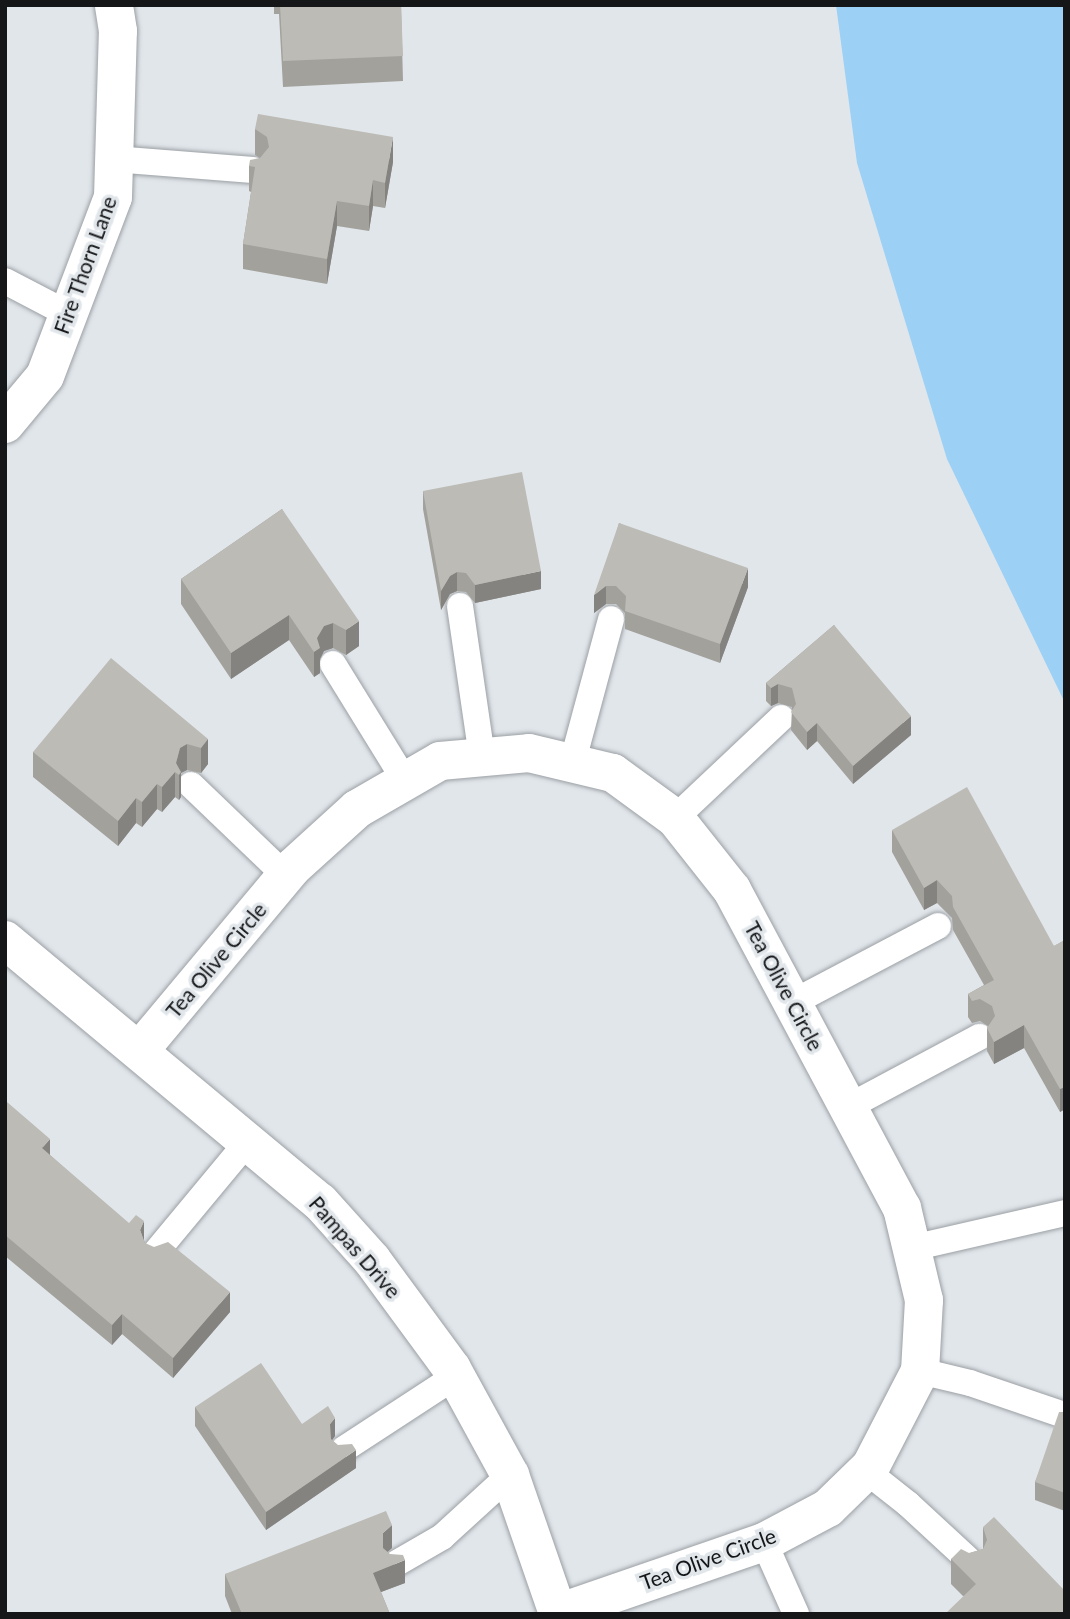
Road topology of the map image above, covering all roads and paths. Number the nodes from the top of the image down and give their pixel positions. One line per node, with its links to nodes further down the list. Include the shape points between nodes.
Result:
1 (114, 5): 2 (street, Fire Thorn Lane, via 118,31)
2 (114, 159): 3 (lane); 5 (street, Fire Thorn Lane, via 113,197)
3 (253, 170)
4 (5, 281): 5 (lane)
5 (68, 314): 6 (street, Fire Thorn Lane, via 44,376)
6 (9, 412)
7 (460, 606): 11 (lane)
8 (611, 619): 12 (lane)
9 (333, 664): 13 (lane)
10 (781, 718): 15 (lane)
11 (482, 757): 12 (street, Tea Olive Circle, via 530,753); 13 (street, Tea Olive Circle, via 440,761)
12 (572, 764): 15 (street, Tea Olive Circle, via 613,773)
13 (406, 782): 16 (street, Tea Olive Circle, via 356,809)
14 (191, 785): 16 (lane)
15 (675, 818): 19 (street, Tea Olive Circle, via 732,890)
16 (286, 876): 21 (street, Tea Olive Circle)
17 (938, 926): 19 (lane)
18 (5, 940): 21 (street, Pampas Drive)
19 (792, 1003): 22 (street, Tea Olive Circle)
20 (979, 1037): 22 (lane)
21 (140, 1050): 23 (street, Pampas Drive)
22 (848, 1107): 25 (street, Tea Olive Circle, via 902,1208)
23 (248, 1141): 26 (lane); 28 (street, Pampas Drive, via 320,1202 372,1260)
24 (1065, 1213): 25 (lane)
25 (912, 1248): 27 (street, Tea Olive Circle, via 924,1300)
26 (156, 1252)
27 (920, 1371): 29 (lane); 31 (street, Tea Olive Circle)
28 (456, 1376): 30 (lane); 32 (street, Pampas Drive)
29 (1064, 1415)
30 (344, 1449)
31 (865, 1471): 33 (street, Tea Olive Circle, via 828,1508); 35 (lane)
32 (510, 1475): 34 (lane, via 442,1537); 36 (street, Pampas Drive)
33 (764, 1542): 36 (street, Tea Olive Circle); 37 (lane)
34 (397, 1563)
35 (972, 1563)
36 (558, 1613)
37 (796, 1614)

